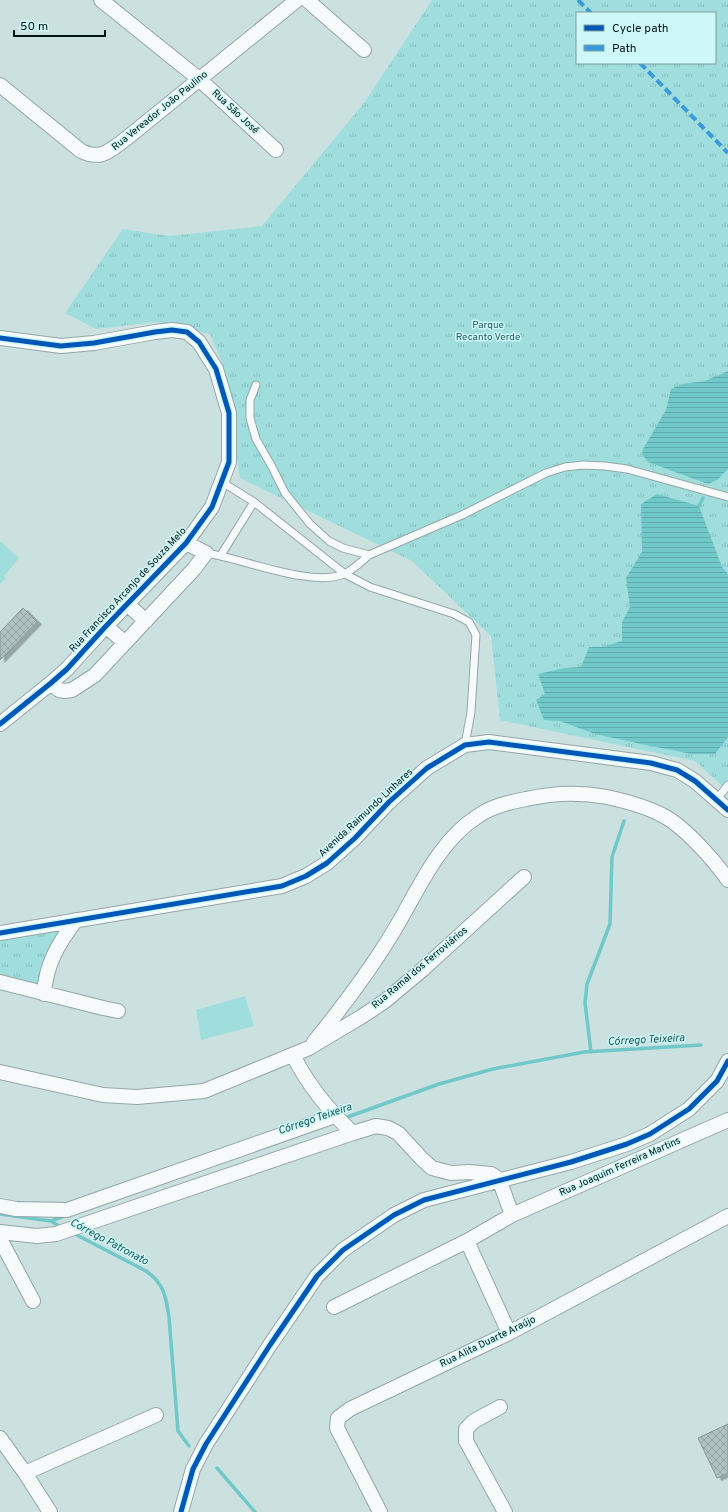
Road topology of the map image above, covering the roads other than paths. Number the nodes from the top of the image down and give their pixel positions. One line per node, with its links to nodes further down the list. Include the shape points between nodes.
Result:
1 (101, 0): 5 (street, Rua São José)
2 (297, 0): 5 (street, Rua Vereador João Paulino)
3 (307, 0): 4 (street)
4 (364, 50)
5 (199, 79): 6 (street, Rua Vereador João Paulino, via 105,154 91,155 81,150); 7 (street, Rua São José)
6 (0, 85)
7 (276, 150)
8 (0, 338): 10 (street, Rua Francisco Arcanjo de Souza Melo, via 61,346 172,330 188,332 199,342 216,369 229,413 229,462)
9 (256, 385): 16 (lane, via 250,400 250,418 256,439 285,493 310,524 329,541)
10 (222, 482): 12 (lane); 13 (street, Rua Francisco Arcanjo de Souza Melo, via 212,506)
11 (728, 497): 16 (lane, via 627,469 583,465 564,467)
12 (254, 502): 15 (lane); 17 (lane)
13 (186, 544): 14 (street); 18 (street, Rua Francisco Arcanjo de Souza Melo)
14 (206, 553): 15 (lane); 19 (street)
15 (221, 555): 17 (lane, via 316,578)
16 (369, 555): 17 (lane)
17 (345, 574): 24 (lane, via 370,587 454,614 469,622 476,635 471,712)
18 (127, 604): 19 (street); 20 (street, Rua Francisco Arcanjo de Souza Melo)
19 (146, 621): 21 (street)
20 (106, 626): 21 (street); 22 (street, Rua Francisco Arcanjo de Souza Melo)
21 (125, 643): 22 (street, via 95,675 72,690 59,690)
22 (51, 683): 23 (street, Rua Francisco Arcanjo de Souza Melo)
23 (0, 724)
24 (465, 745): 26 (street, Avenida Raimundo Linhares, via 489,742 651,763 677,770); 30 (street, Avenida Raimundo Linhares, via 428,768 327,863 306,876 282,886)
25 (728, 785): 26 (lane)
26 (717, 799): 27 (street, Avenida Raimundo Linhares)
27 (728, 810)
28 (524, 877): 35 (street, Rua Ramal dos Ferroviários, via 385,1000)
29 (728, 880): 35 (street, via 715,861 676,824 640,806 597,795 567,794 545,795 500,805 479,815 459,830 441,852 387,942)
30 (76, 920): 31 (street, Avenida Raimundo Linhares); 33 (street, via 52,956)
31 (0, 933)
32 (0, 982): 33 (street)
33 (44, 994): 34 (street)
34 (118, 1011)
35 (308, 1048): 36 (street, Rua Ramal dos Ferroviários)
36 (293, 1055): 38 (street, Rua Ramal dos Ferroviários, via 204,1091 137,1098 103,1095); 39 (street, via 303,1076)
37 (728, 1061): 42 (street, via 717,1081 689,1109 650,1134 571,1162)
38 (0, 1072)
39 (335, 1116): 41 (street); 43 (street, via 67,1210 16,1209)
40 (728, 1120): 44 (street, Rua Joaquim Ferreira Martins)
41 (353, 1133): 42 (street, via 376,1126 388,1128 398,1133 432,1168 451,1173 491,1174); 46 (street, via 56,1234 37,1236)
42 (499, 1180): 44 (street); 56 (street, via 424,1200 394,1215 343,1250 317,1276 206,1444 193,1469)
43 (0, 1206)
44 (512, 1215): 48 (street, Rua Joaquim Ferreira Martins)
45 (728, 1216): 51 (street, Rua Alita Duarte Araújo)
46 (0, 1232)
47 (0, 1239): 49 (street)
48 (467, 1241): 50 (street, Rua Joaquim Ferreira Martins); 51 (street)
49 (33, 1301)
50 (334, 1307)
51 (509, 1333): 59 (street, Rua Alita Duarte Araújo, via 338,1418 338,1428)
52 (500, 1407): 60 (street, via 474,1421 466,1429 466,1441)
53 (156, 1415): 55 (street)
54 (0, 1438): 55 (street)
55 (25, 1473): 57 (street)
56 (183, 1506): 58 (street)
57 (50, 1512)
58 (193, 1512)
59 (380, 1512)
60 (505, 1512)

